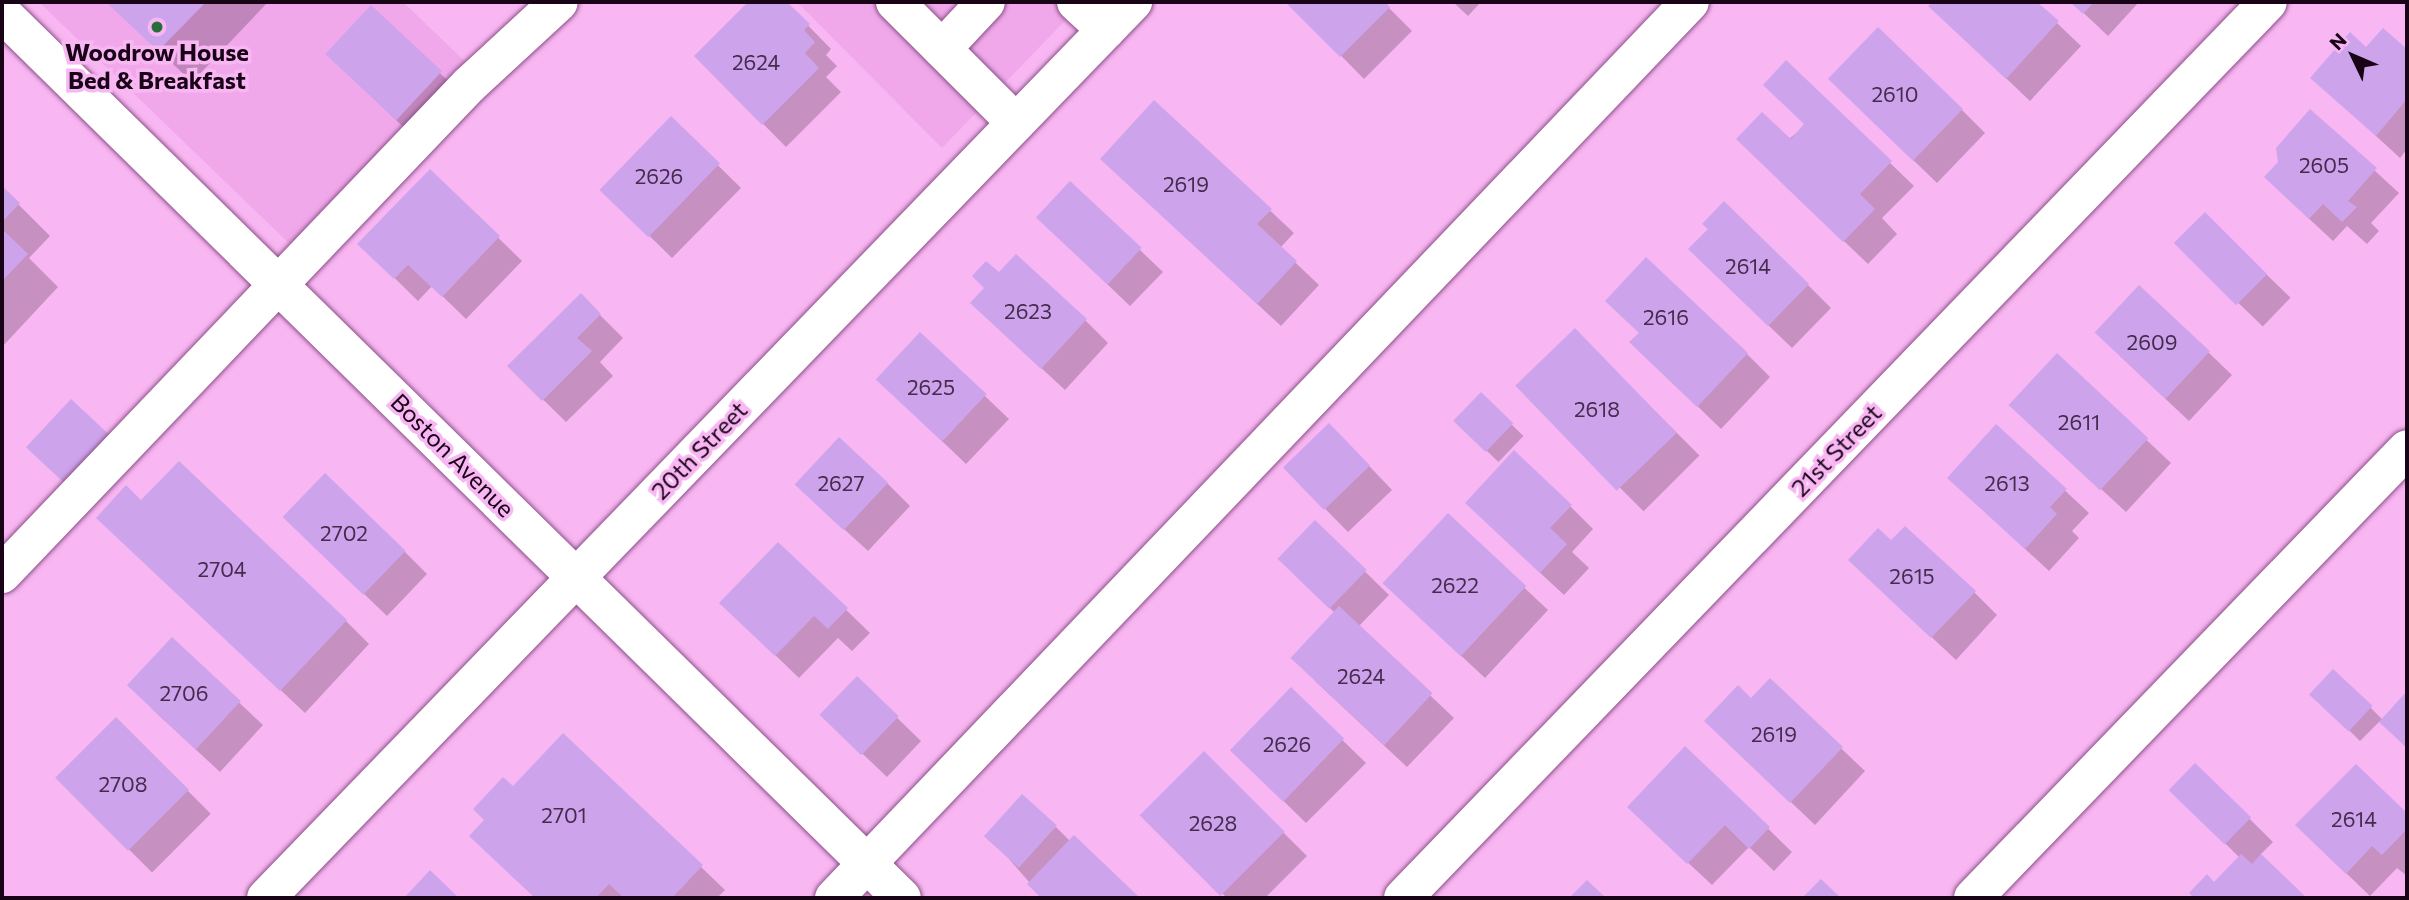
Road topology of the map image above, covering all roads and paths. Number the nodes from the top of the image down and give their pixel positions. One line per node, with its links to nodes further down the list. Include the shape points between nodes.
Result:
1 (559, 2): 12 (street, via 469,85)
2 (895, 2): 10 (street)
3 (986, 2): 10 (street)
4 (1076, 2): 9 (street)
5 (1133, 2): 9 (street, 20th Street)
6 (1690, 2): 16 (street)
7 (2268, 2): 20 (street, 21st Street)
8 (2, 13): 12 (street, Boston Avenue)
9 (1106, 30): 11 (street, 20th Street)
10 (942, 49): 11 (street)
11 (1016, 123): 15 (street, 20th Street)
12 (279, 282): 14 (street); 15 (street, Boston Avenue)
13 (2407, 449): 21 (street)
14 (2, 574)
15 (576, 578): 16 (street, Boston Avenue); 17 (street, 20th Street)
16 (867, 864): 18 (street); 19 (street, Boston Avenue)
17 (265, 898)
18 (834, 898)
19 (902, 898)
20 (1403, 898)
21 (1973, 898)

